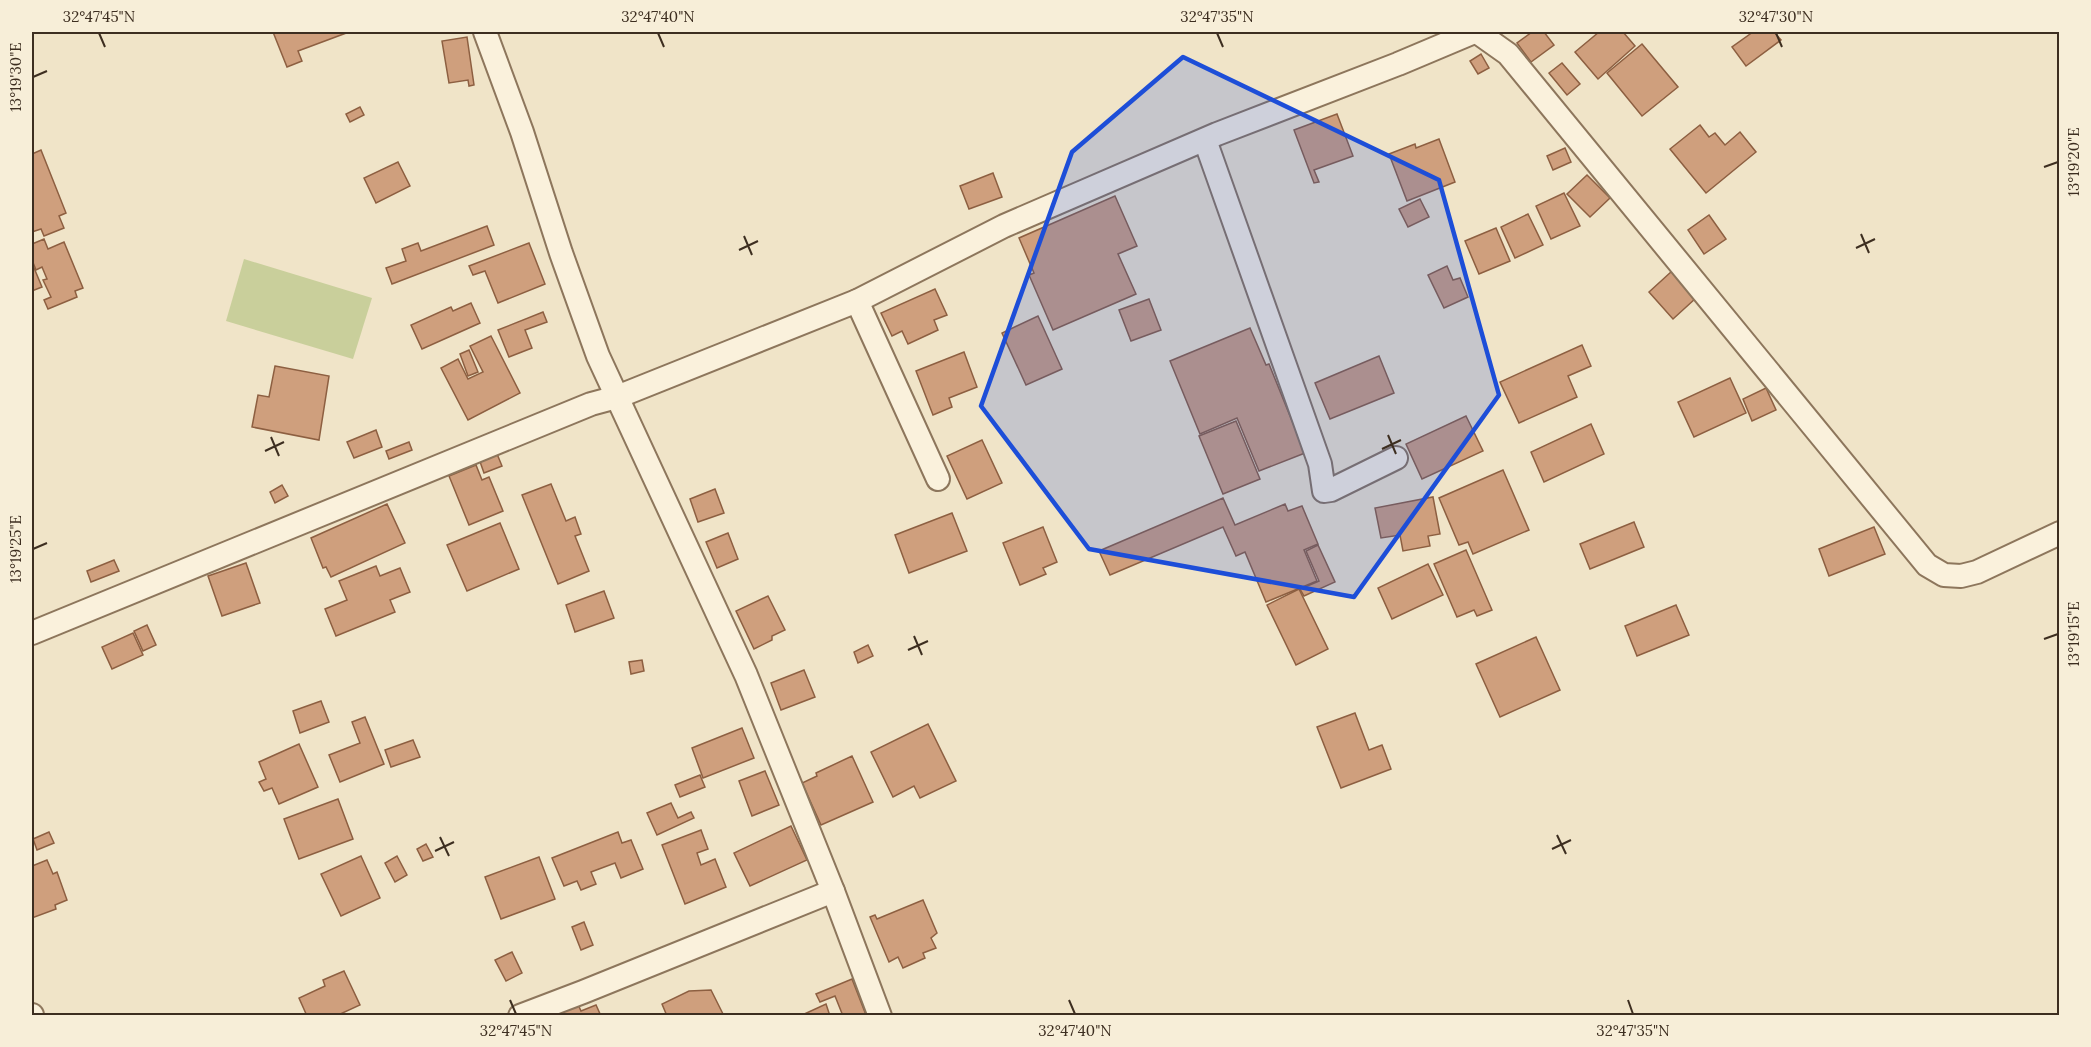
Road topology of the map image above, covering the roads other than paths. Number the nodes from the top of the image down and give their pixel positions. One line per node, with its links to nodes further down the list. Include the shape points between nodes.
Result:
1 (485, 32): 5 (street, via 598,356)
2 (1476, 32): 3 (street); 8 (street, via 1508,54 1927,565 1944,575 1961,576)
3 (1205, 140): 4 (street, via 1004,226); 6 (street, via 1320,464 1324,491)
4 (856, 301): 5 (street); 7 (street)
5 (622, 389): 9 (street); 10 (street, via 746,675)
6 (1396, 458)
7 (938, 479)
8 (2056, 540)
9 (32, 633)
10 (833, 891): 11 (street); 12 (street)
11 (520, 1016)
12 (880, 1016)

